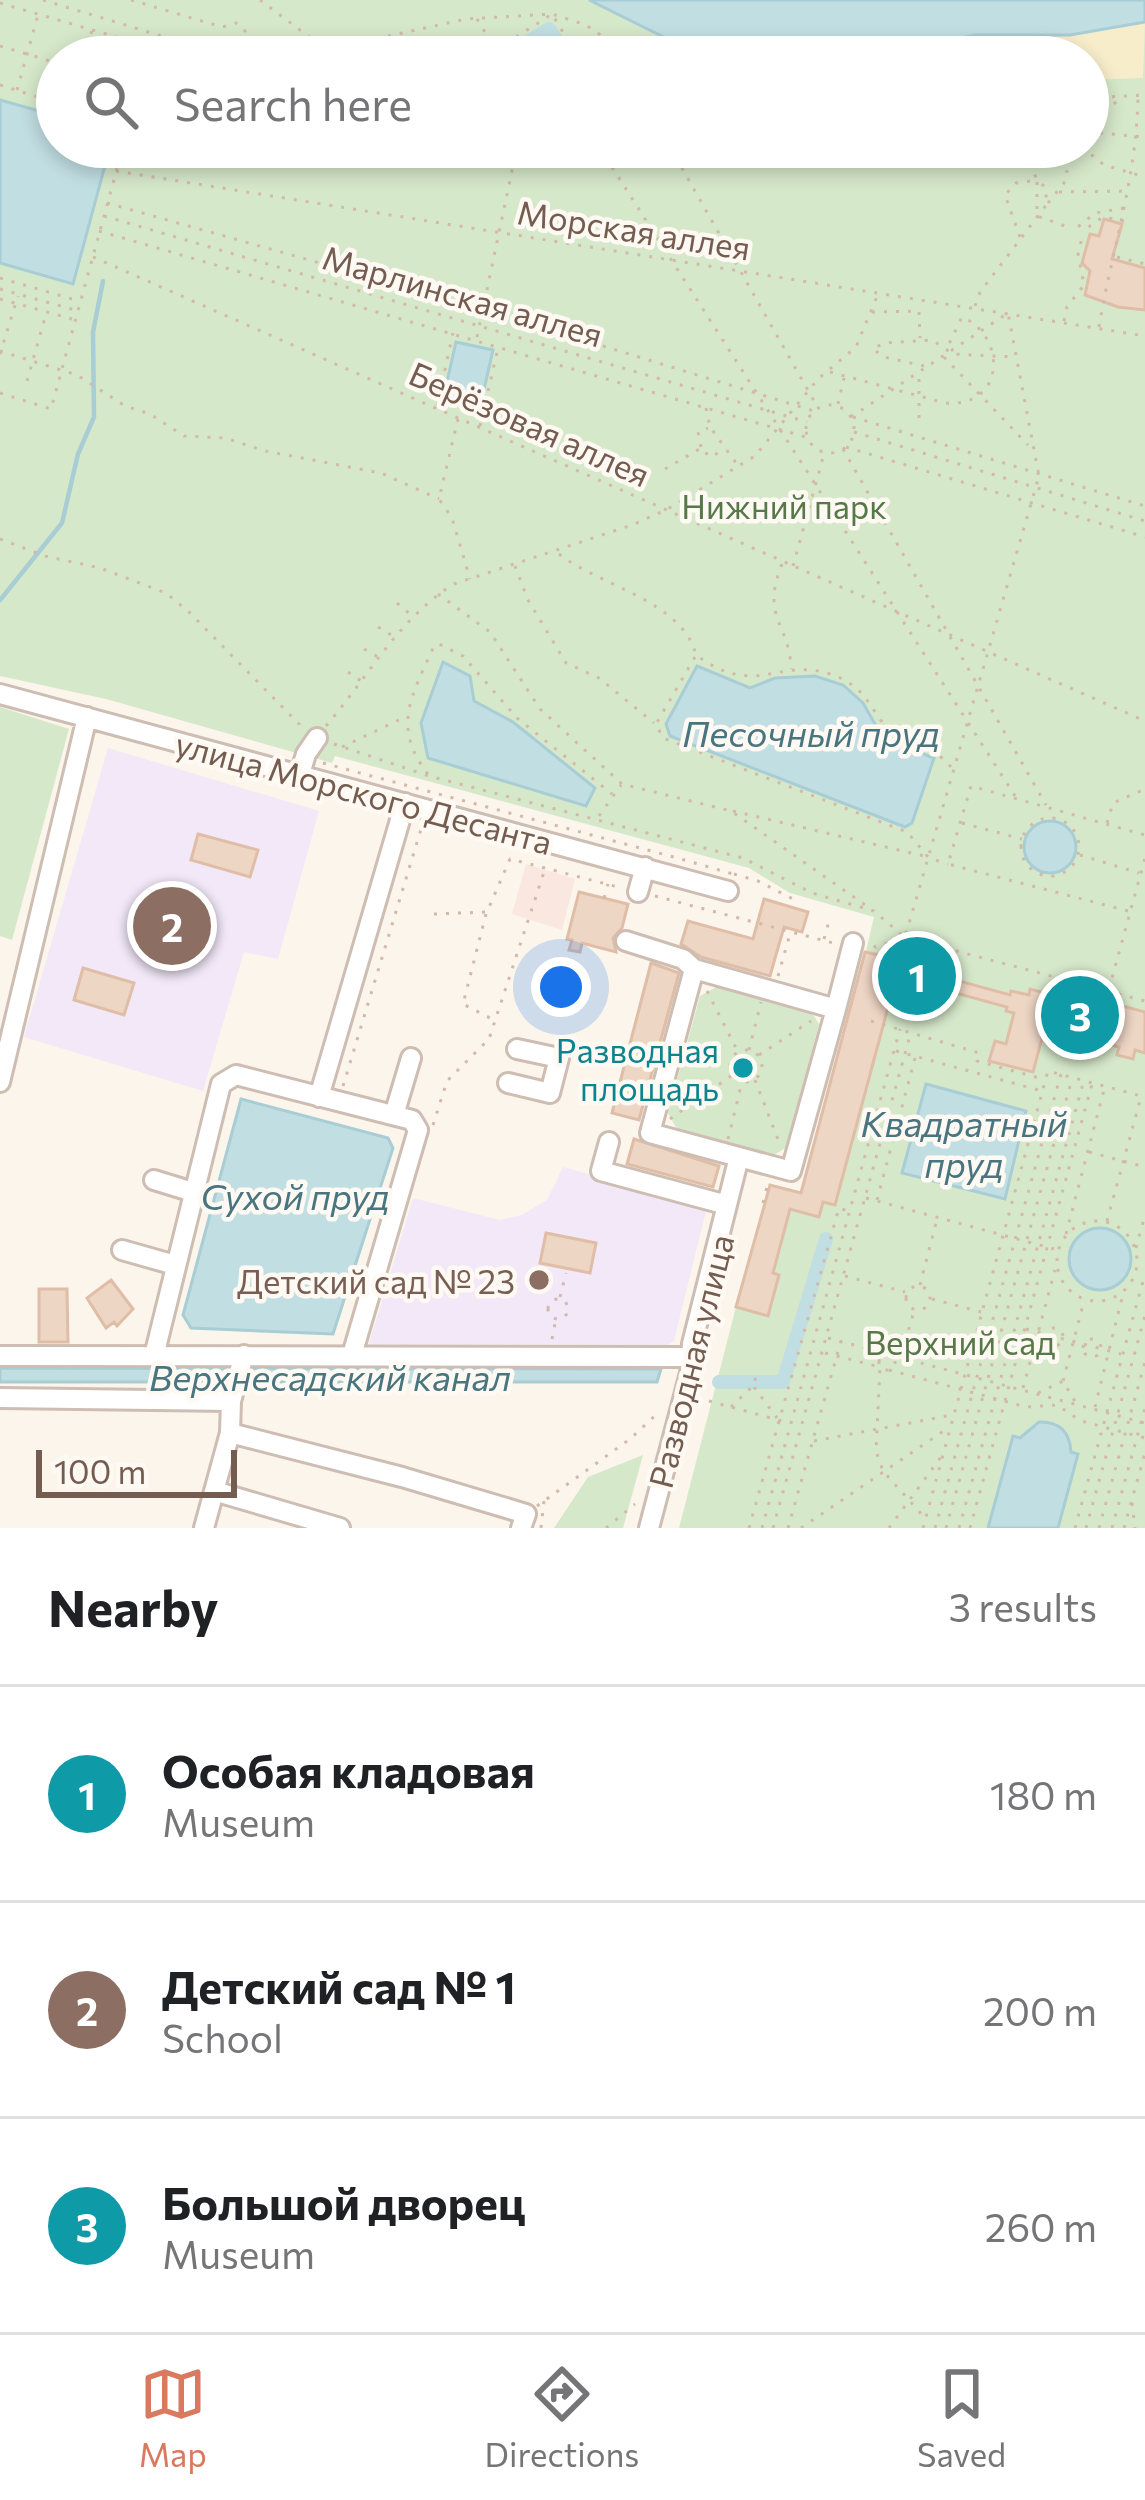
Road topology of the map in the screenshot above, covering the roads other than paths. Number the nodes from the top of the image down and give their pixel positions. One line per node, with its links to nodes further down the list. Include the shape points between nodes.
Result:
1 (5, 695): 2 (street, улица Морского Десанта)
2 (87, 717): 4 (street, улица Морского Десанта); 15 (street)
3 (317, 738): 4 (street)
4 (302, 767): 5 (street, улица Морского Десанта)
5 (405, 803): 6 (street, улица Морского Десанта); 17 (street)
6 (645, 867): 7 (street, улица Морского Десанта); 8 (street)
7 (730, 882)
8 (638, 892)
9 (626, 941): 11 (street)
10 (860, 944): 12 (street)
11 (694, 970): 12 (street); 20 (street, via 650,1133)
12 (836, 1009): 20 (street, via 791,1172)
13 (517, 1049): 16 (street, via 559,1058 550,1093)
14 (411, 1058): 18 (street)
15 (0, 1082)
16 (508, 1083)
17 (319, 1096): 18 (street); 22 (street, via 227,1078)
18 (394, 1115): 26 (street, via 412,1120 417,1141)
19 (609, 1142): 23 (street, via 602,1171)
20 (734, 1150): 23 (street, Разводная улица)
21 (154, 1180): 22 (street)
22 (193, 1192): 25 (street)
23 (728, 1200): 29 (street, Разводная улица)
24 (122, 1250): 25 (street)
25 (175, 1265): 28 (street)
26 (352, 1355): 29 (street); 30 (street)
27 (0, 1356): 28 (street)
28 (154, 1356): 30 (street)
29 (691, 1357): 38 (street, Разводная улица)
30 (243, 1360): 31 (street)
31 (232, 1394): 32 (street); 33 (street)
32 (0, 1398)
33 (230, 1433): 34 (street); 35 (street)
34 (214, 1492): 36 (street); 37 (street)
35 (530, 1523)
36 (203, 1528)
37 (340, 1528)
38 (649, 1528)

